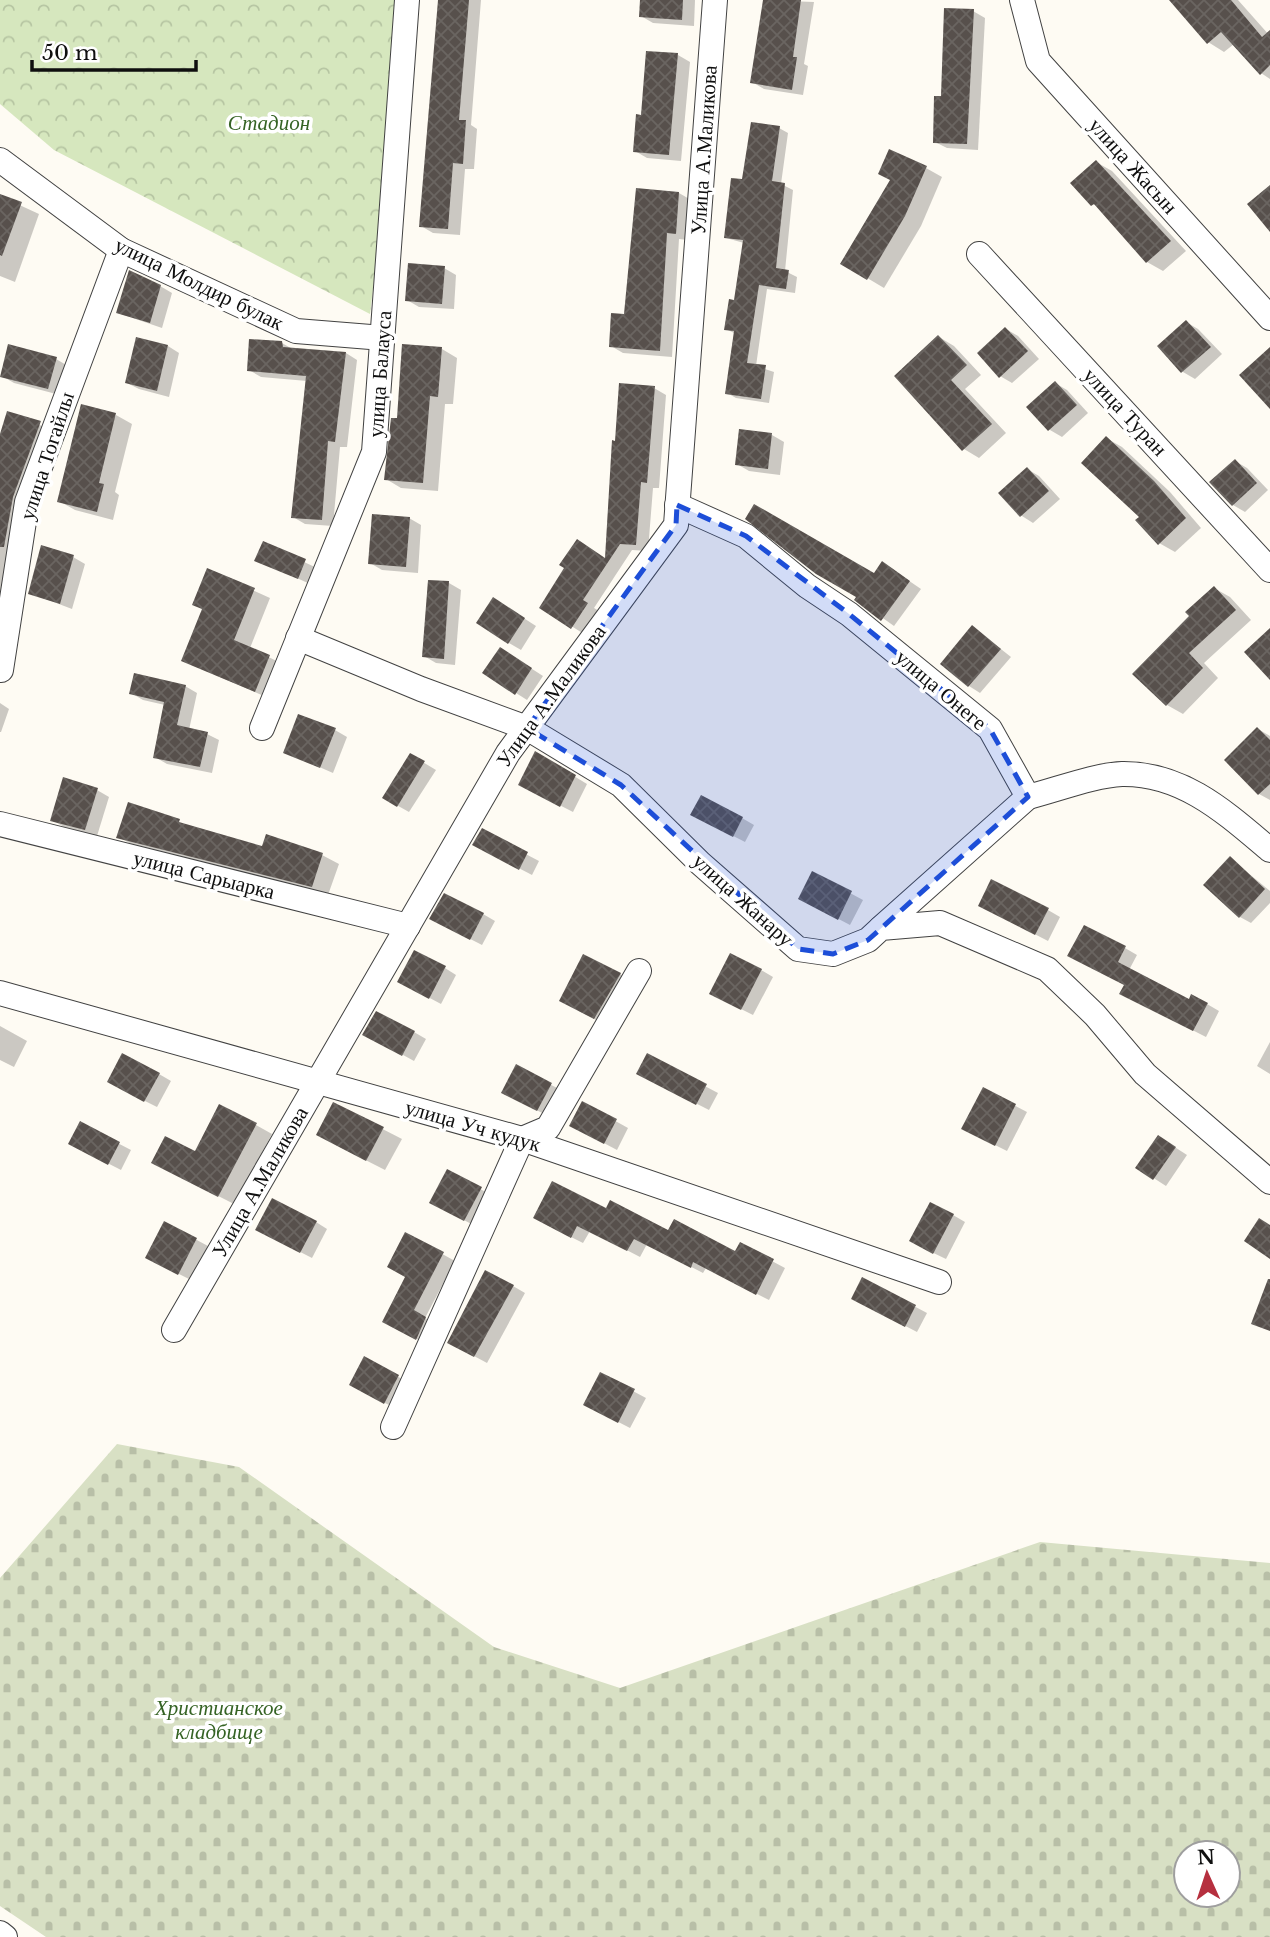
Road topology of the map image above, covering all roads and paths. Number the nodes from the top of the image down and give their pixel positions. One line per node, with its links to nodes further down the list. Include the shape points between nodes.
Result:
1 (407, 0): 8 (street, улица Балауса)
2 (715, 0): 9 (street, Улица А.Маликова)
3 (1022, 0): 7 (street, улица Жасын, via 1038,61)
4 (0, 160): 5 (street, улица Молдир булак)
5 (121, 250): 8 (street, улица Молдир булак, via 296,331); 12 (street, улица Тогайлы, via 27,502)
6 (979, 254): 10 (street, улица Туран)
7 (1270, 318)
8 (383, 338): 11 (street, улица Балауса, via 374,452)
9 (677, 505): 14 (street, Улица А.Маликова, via 676,525); 15 (street, улица Онеге, via 746,536 990,729)
10 (1270, 569)
11 (298, 638): 13 (street, улица Балауса); 14 (street, улица Жанару)
12 (1, 670)
13 (262, 728)
14 (527, 728): 18 (street, Улица А.Маликова); 19 (street, улица Жанару, via 621,785 700,863 798,949 833,954 867,940)
15 (1028, 797): 17 (street, via 1121,774 1171,780 1224,812); 19 (street)
16 (0, 824): 18 (street, улица Сарыарка)
17 (1270, 850)
18 (408, 926): 22 (street, Улица А.Маликова)
19 (881, 928): 24 (street, улица Жанару, via 940,923 1047,969 1095,1015 1145,1074)
20 (639, 971): 23 (street, via 548,1128)
21 (0, 993): 22 (street, улица Уч кудук)
22 (318, 1081): 23 (street, улица Уч кудук); 26 (street, Улица А.Маликова)
23 (522, 1139): 25 (street, улица Уч кудук); 27 (street)
24 (1270, 1182)
25 (939, 1282)
26 (174, 1330)
27 (393, 1427)
28 (0, 1933): 29 (street)
29 (5, 1937)

